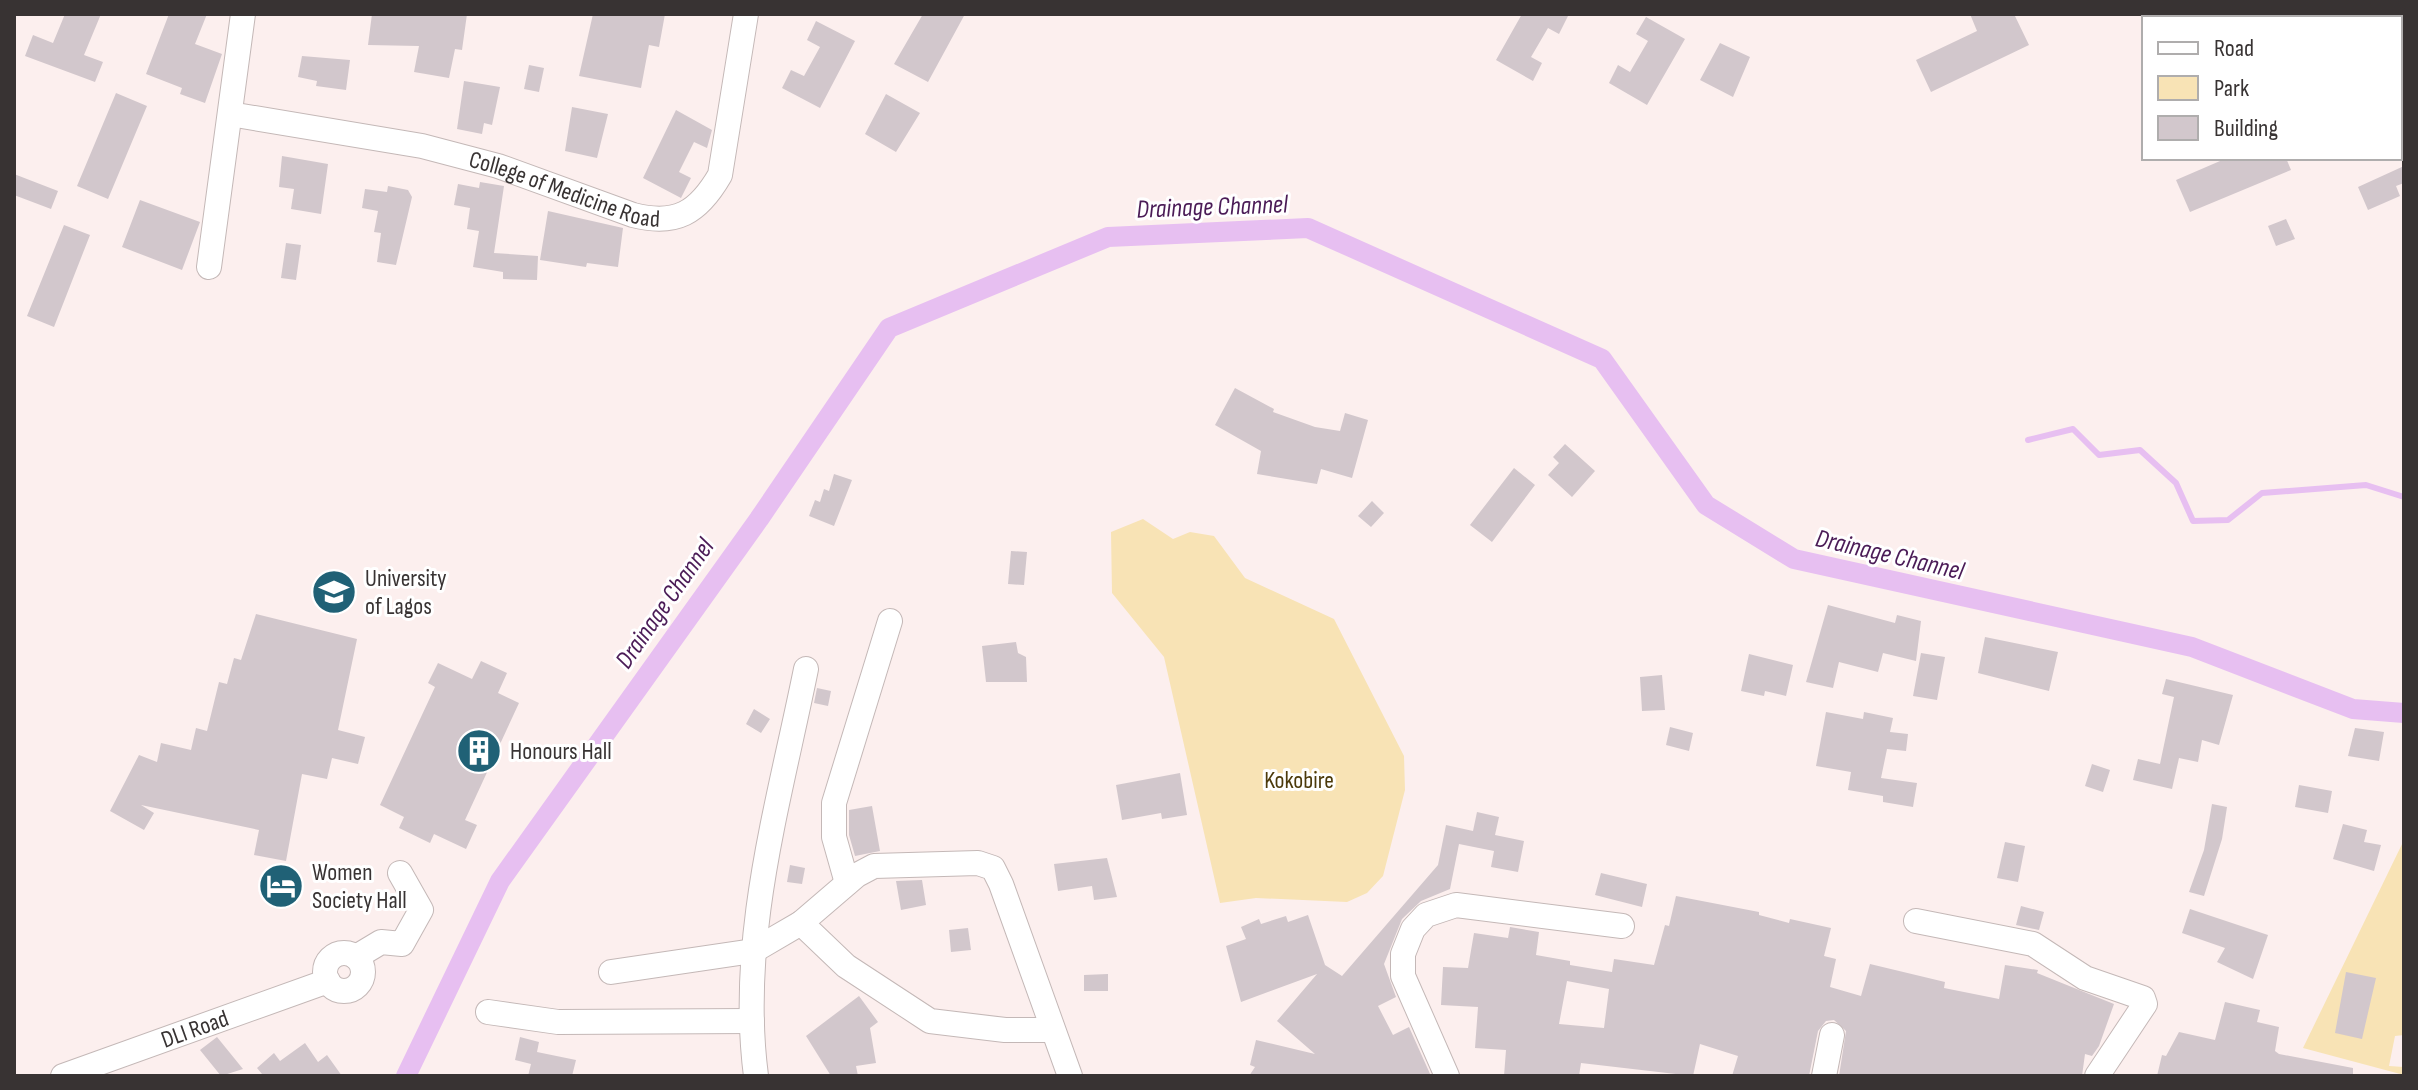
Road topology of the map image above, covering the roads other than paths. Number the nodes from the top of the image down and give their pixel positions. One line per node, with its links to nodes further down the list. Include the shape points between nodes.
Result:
1 (243, 14): 3 (street)
2 (746, 14): 3 (street, College of Medicine Road, via 720,175 709,194 672,220 633,215 498,166 422,146)
3 (230, 114): 4 (street)
4 (209, 267)
5 (890, 621): 8 (street, via 834,803 834,837)
6 (806, 669): 12 (street)
7 (400, 873): 18 (street, DLI Road, via 421,910 402,944 381,942 356,957 332,957 325,969 328,981)
8 (847, 883): 10 (street); 16 (street, via 874,866 978,863 993,868 1024,942)
9 (1916, 921): 23 (street, via 2033,944 2085,978 2143,998 2145,1004)
10 (801, 923): 12 (street); 16 (street, via 846,966 930,1021)
11 (1622, 926): 21 (street, via 1456,905 1426,915 1413,929 1403,954 1403,976)
12 (753, 951): 13 (street); 15 (street)
13 (611, 972)
14 (488, 1012): 15 (street, via 558,1022)
15 (752, 1021): 19 (street)
16 (1051, 1030): 20 (street)
17 (1832, 1035): 22 (street)
18 (63, 1076)
19 (756, 1076)
20 (1070, 1076)
21 (1447, 1076)
22 (1824, 1076)
23 (2097, 1076)

